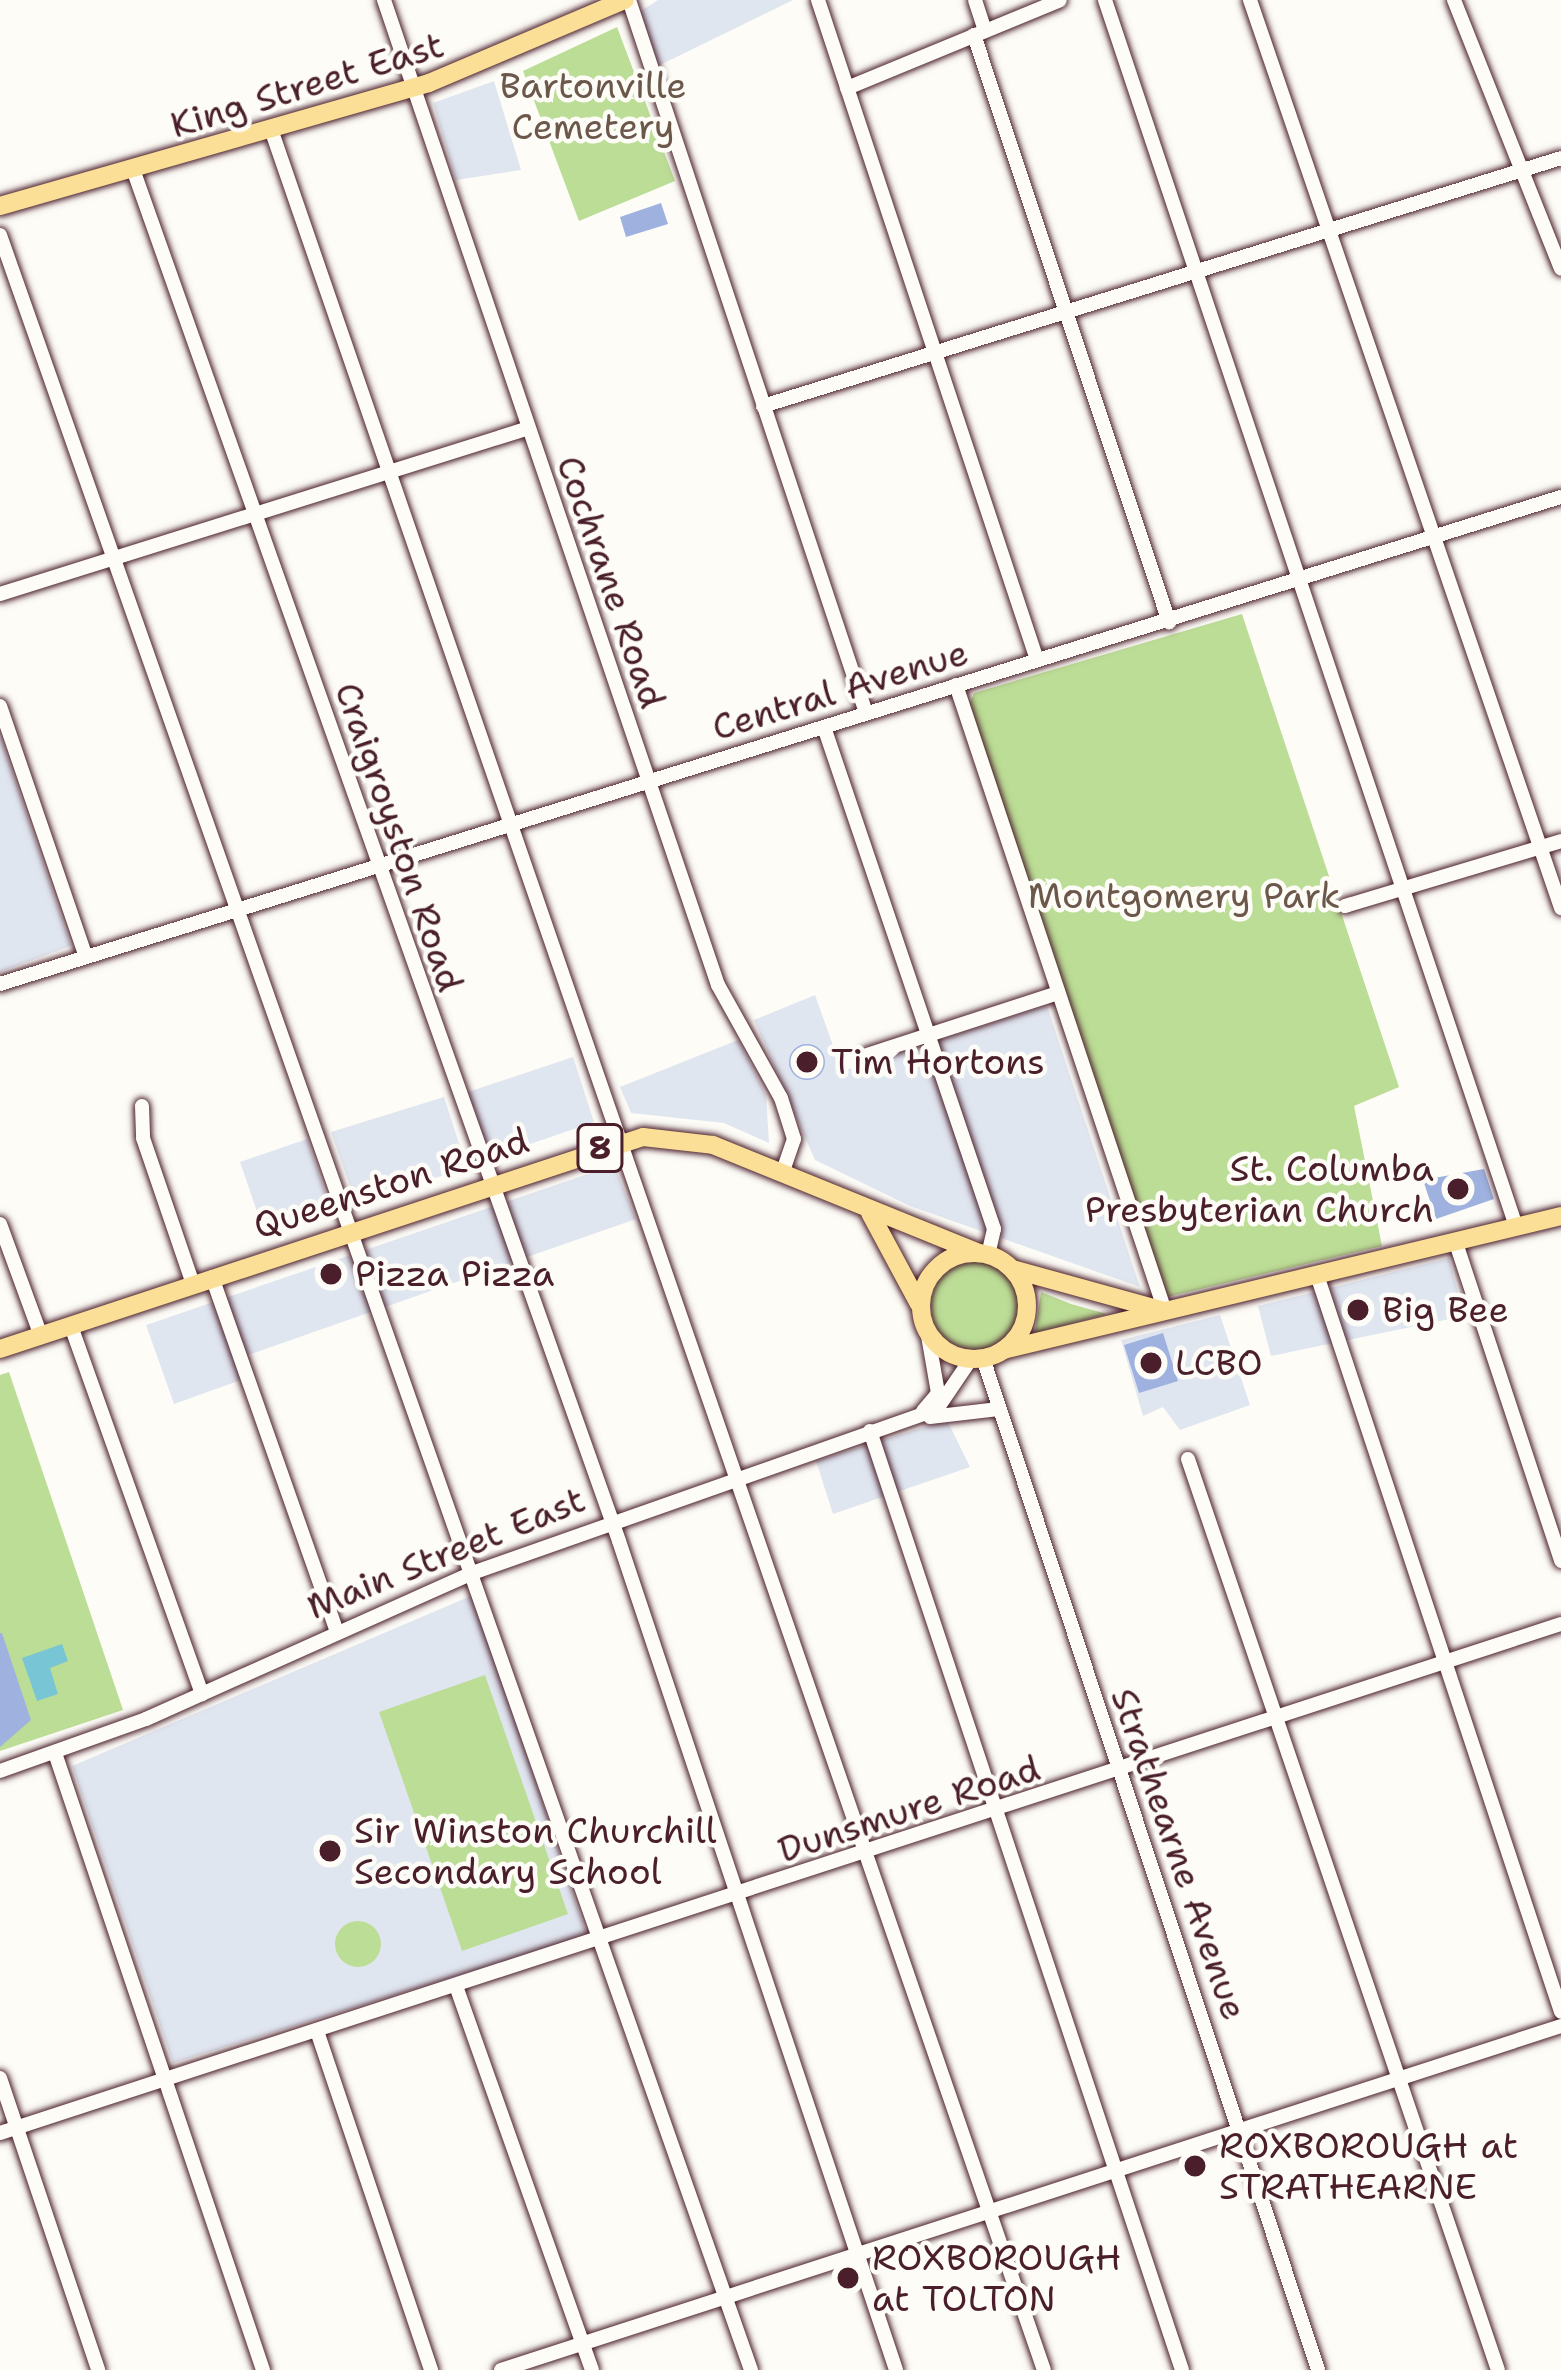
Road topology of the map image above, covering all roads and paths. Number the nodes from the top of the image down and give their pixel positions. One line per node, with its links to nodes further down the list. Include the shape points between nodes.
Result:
1 (384, 0): 10 (street, Cochrane Road)
2 (627, 0): 10 (main road, King Street East); 23 (street)
3 (818, 0): 11 (street)
4 (975, 0): 9 (street)
5 (1060, 0): 9 (street)
6 (1105, 0): 20 (street)
7 (1250, 0): 17 (street)
8 (1454, 0): 14 (street)
9 (979, 31): 11 (street, via 924,65); 21 (street)
10 (414, 87): 12 (main road, King Street East); 24 (street, Cochrane Road)
11 (848, 88): 22 (street)
12 (272, 132): 15 (main road, King Street East); 25 (street)
13 (1561, 158): 14 (street)
14 (1526, 169): 17 (street); 19 (street)
15 (134, 172): 16 (main road, King Street East); 27 (street, Craigroyston Road)
16 (0, 206)
17 (1326, 231): 20 (street); 28 (street)
18 (0, 235): 29 (street)
19 (1561, 268)
20 (1196, 270): 21 (street); 30 (street)
21 (1066, 312): 22 (street); 32 (street)
22 (933, 353): 23 (street); 33 (street)
23 (764, 406): 36 (street)
24 (526, 429): 25 (street); 38 (street, Cochrane Road)
25 (393, 472): 27 (street); 39 (street)
26 (1561, 497): 28 (street, Central Avenue)
27 (253, 514): 29 (street); 42 (street, Craigroyston Road)
28 (1431, 538): 30 (street, Central Avenue); 41 (street)
29 (115, 559): 31 (street); 46 (street)
30 (1299, 584): 32 (street, Central Avenue); 43 (street)
31 (0, 594)
32 (1169, 622): 33 (street, Central Avenue)
33 (1037, 660): 34 (street, Central Avenue)
34 (956, 685): 36 (street, Central Avenue); 49 (street)
35 (0, 706): 47 (street)
36 (866, 713): 37 (street, Central Avenue)
37 (824, 727): 38 (street, Central Avenue); 50 (street)
38 (648, 782): 39 (street, Central Avenue); 54 (street, Cochrane Road, via 718,985 781,1098 794,1138)
39 (514, 826): 42 (street, Central Avenue); 53 (street)
40 (1561, 842): 41 (street)
41 (1540, 848): 43 (street); 45 (street)
42 (378, 868): 46 (street, Central Avenue); 55 (street, Craigroyston Road)
43 (1406, 888): 44 (street); 59 (street)
44 (1345, 906)
45 (1561, 908)
46 (239, 910): 47 (street, Central Avenue); 60 (street)
47 (86, 957): 48 (street, Central Avenue)
48 (0, 983)
49 (1058, 993): 50 (street); 67 (street)
50 (925, 1034): 51 (street); 62 (street, via 994,1229)
51 (867, 1055)
52 (142, 1106): 65 (street, via 142,1138)
53 (622, 1141): 54 (main road, Queenston Road / 8, via 687,1138); 55 (main road, Queenston Road / 8); 78 (street)
54 (782, 1173): 56 (main road, Queenston Road / 8)
55 (488, 1185): 60 (main road, Queenston Road / 8); 79 (street, Craigroyston Road)
56 (870, 1213): 62 (main road, Queenston Road / 8, via 903,1216); 66 (main road)
57 (1561, 1216): 59 (main road)
58 (0, 1224): 70 (street)
59 (1516, 1226): 61 (main road)
60 (353, 1230): 65 (main road, Queenston Road / 8); 81 (street)
61 (1455, 1240): 64 (main road); 80 (street)
62 (983, 1254): 63 (main road); 66 (main road, via 942,1264)
63 (1012, 1269): 67 (main road); 72 (main road, via 1026,1315)
64 (1317, 1275): 67 (main road); 84 (street)
65 (203, 1281): 68 (main road, Queenston Road / 8); 83 (street)
66 (921, 1309): 69 (main road)
67 (1166, 1311): 72 (main road)
68 (71, 1326): 70 (main road, Queenston Road / 8); 85 (street)
69 (927, 1330): 73 (main road); 75 (street, via 938,1393)
70 (40, 1336): 71 (main road, Queenston Road / 8)
71 (0, 1349)
72 (1004, 1350): 73 (main road)
73 (977, 1358): 74 (street, Strathearne Avenue); 75 (street, Main Street East, via 949,1400)
74 (1000, 1409): 75 (street); 89 (street, Strathearne Avenue)
75 (916, 1413): 76 (street, Main Street East)
76 (870, 1431): 78 (street, Main Street East); 90 (street)
77 (1188, 1459): 86 (street)
78 (739, 1478): 79 (street, Main Street East); 91 (street)
79 (610, 1521): 81 (street, Main Street East); 92 (street, Craigroyston Road)
80 (1561, 1561)
81 (475, 1571): 83 (street, Main Street East); 93 (street)
82 (1561, 1624): 84 (street, Dunsmure Road)
83 (337, 1631): 85 (street, Main Street East)
84 (1444, 1664): 86 (street, Dunsmure Road); 95 (street)
85 (202, 1694): 87 (street, Main Street East)
86 (1285, 1718): 89 (street, Dunsmure Road); 99 (street)
87 (55, 1753): 88 (street, Main Street East); 100 (street)
88 (0, 1771)
89 (1120, 1773): 90 (street, Dunsmure Road); 103 (street, Strathearne Avenue)
90 (997, 1813): 91 (street, Dunsmure Road); 104 (street)
91 (868, 1854): 92 (street, Dunsmure Road); 105 (street)
92 (738, 1897): 93 (street, Dunsmure Road); 106 (street, Craigroyston Road)
93 (604, 1940): 94 (street, Dunsmure Road); 107 (street)
94 (456, 1986): 97 (street, Dunsmure Road); 108 (street)
95 (1561, 2012)
96 (1561, 2026): 99 (street)
97 (317, 2031): 100 (street, Dunsmure Road); 111 (street)
98 (0, 2078): 101 (street)
99 (1402, 2079): 103 (street); 119 (street)
100 (167, 2081): 101 (street, Dunsmure Road); 110 (street)
101 (17, 2128): 102 (street, Dunsmure Road); 109 (street)
102 (0, 2133)
103 (1242, 2136): 104 (street); 118 (street, Strathearne Avenue)
104 (1117, 2175): 105 (street); 117 (street)
105 (990, 2215): 106 (street); 116 (street)
106 (857, 2261): 107 (street); 115 (street, Craigroyston Road)
107 (726, 2298): 108 (street); 114 (street)
108 (583, 2344): 112 (street); 113 (street)
109 (98, 2370)
110 (263, 2370)
111 (431, 2370)
112 (501, 2370)
113 (592, 2370)
114 (751, 2370)
115 (896, 2370)
116 (1044, 2370)
117 (1182, 2370)
118 (1318, 2370)
119 (1498, 2370)

